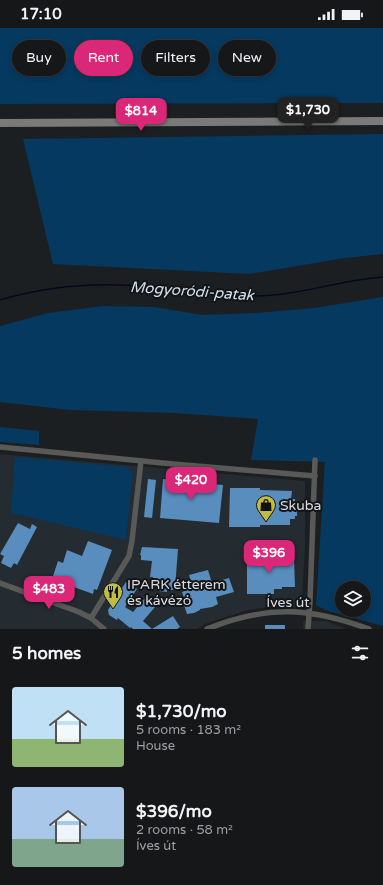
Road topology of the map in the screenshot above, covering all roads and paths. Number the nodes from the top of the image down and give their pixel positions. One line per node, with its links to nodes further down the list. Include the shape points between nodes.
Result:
1 (383, 121): 2 (main road)
2 (0, 123)
3 (0, 447): 5 (street)
4 (315, 460): 6 (street)
5 (141, 461): 6 (street); 9 (street, via 129,556)
6 (315, 476): 8 (street)
7 (0, 583): 9 (street)
8 (310, 613): 11 (street, Íves út, via 297,611 258,614); 12 (street); 13 (street, Íves út)
9 (91, 618): 10 (street)
10 (104, 629)
11 (207, 629)
12 (308, 629)
13 (369, 629)

